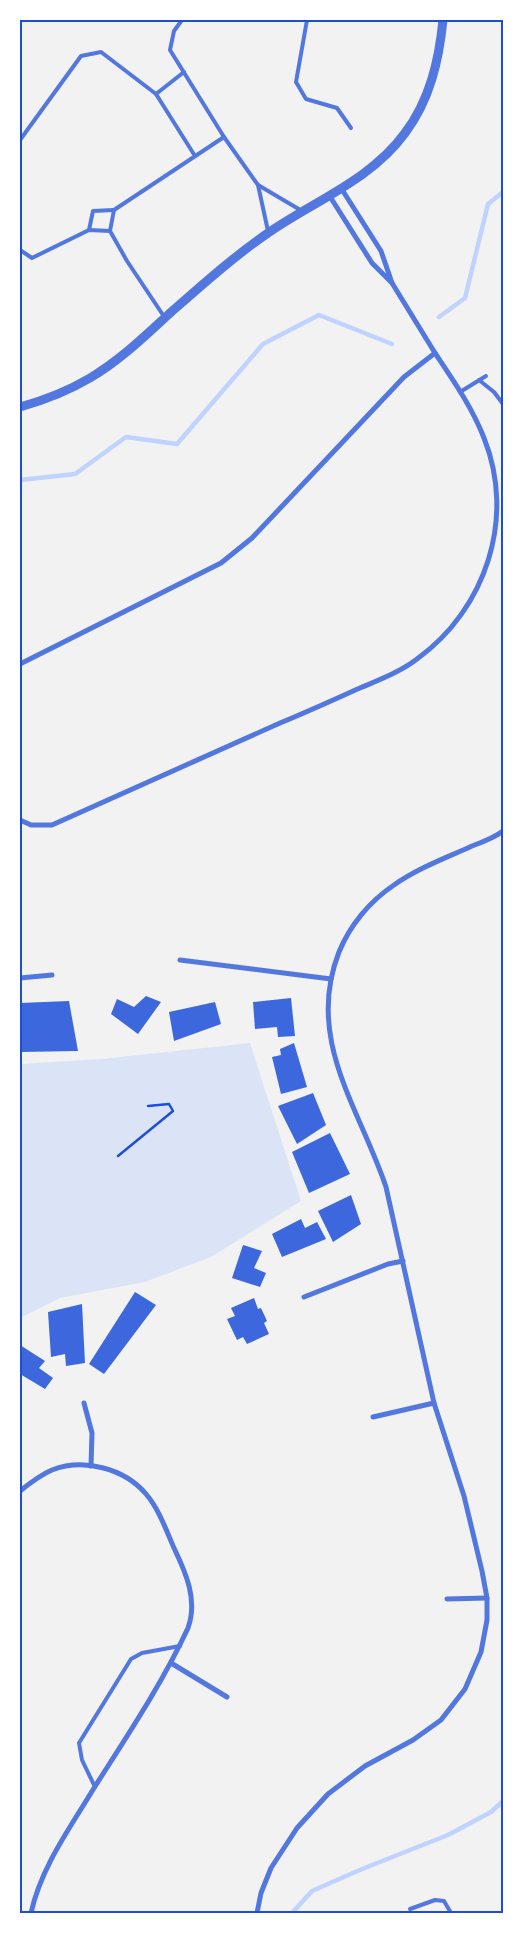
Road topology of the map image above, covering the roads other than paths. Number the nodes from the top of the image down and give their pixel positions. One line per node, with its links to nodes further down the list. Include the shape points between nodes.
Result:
1 (182, 20): 4 (lane, via 174,32 170,50)
2 (306, 20): 6 (lane, via 296,82 306,99 337,108)
3 (443, 20): 11 (street, via 429,90 410,125 392,148)
4 (184, 72): 5 (lane); 7 (lane)
5 (156, 94): 8 (lane, via 101,52 81,56); 9 (lane)
6 (351, 128)
7 (224, 137): 9 (lane); 10 (lane)
8 (20, 140)
9 (195, 156): 13 (lane)
10 (258, 186): 14 (lane); 17 (lane)
11 (341, 188): 12 (street); 19 (street, via 380,251)
12 (329, 195): 14 (street); 19 (street, via 372,263)
13 (114, 210): 15 (lane, via 93,211); 16 (lane)
14 (302, 211): 17 (street)
15 (89, 230): 16 (lane); 18 (lane, via 32,258)
16 (110, 231): 20 (lane)
17 (268, 233): 20 (street)
18 (20, 250)
19 (392, 283): 21 (street)
20 (165, 318): 26 (street, via 111,365 90,378 67,391)
21 (435, 353): 24 (street); 27 (street, via 404,377 233,555)
22 (486, 376): 23 (lane)
23 (479, 380): 24 (lane); 25 (lane)
24 (460, 392): 28 (street, via 479,424 492,459 497,518 489,562 474,597 439,642 386,677 52,825 31,825)
25 (503, 404)
26 (20, 407)
27 (20, 664)
28 (20, 820)
29 (502, 833): 33 (street, via 415,872 375,900 342,945)
30 (180, 960): 33 (street)
31 (52, 976): 32 (street)
32 (20, 978)
33 (331, 979): 34 (street, via 328,1028 331,1042 338,1068 376,1156)
34 (403, 1261): 35 (street); 37 (street)
35 (304, 1298)
36 (84, 1403): 39 (street, via 92,1433)
37 (434, 1403): 38 (street); 41 (street, via 464,1496)
38 (373, 1417)
39 (91, 1466): 40 (street, via 64,1466 50,1471); 43 (street, via 121,1474 135,1483 154,1506 190,1587 191,1619)
40 (20, 1491)
41 (487, 1598): 42 (street); 49 (street, via 481,1652 465,1689 441,1720 413,1740 365,1766 328,1794 282,1848 261,1893)
42 (447, 1599)
43 (180, 1646): 44 (street); 46 (lane, via 134,1656 78,1743)
44 (171, 1663): 45 (street); 46 (street)
45 (228, 1696)
46 (95, 1787): 48 (street, via 49,1862)
47 (410, 1909): 50 (lane, via 444,1900)
48 (31, 1913)
49 (257, 1913)
50 (451, 1913)

